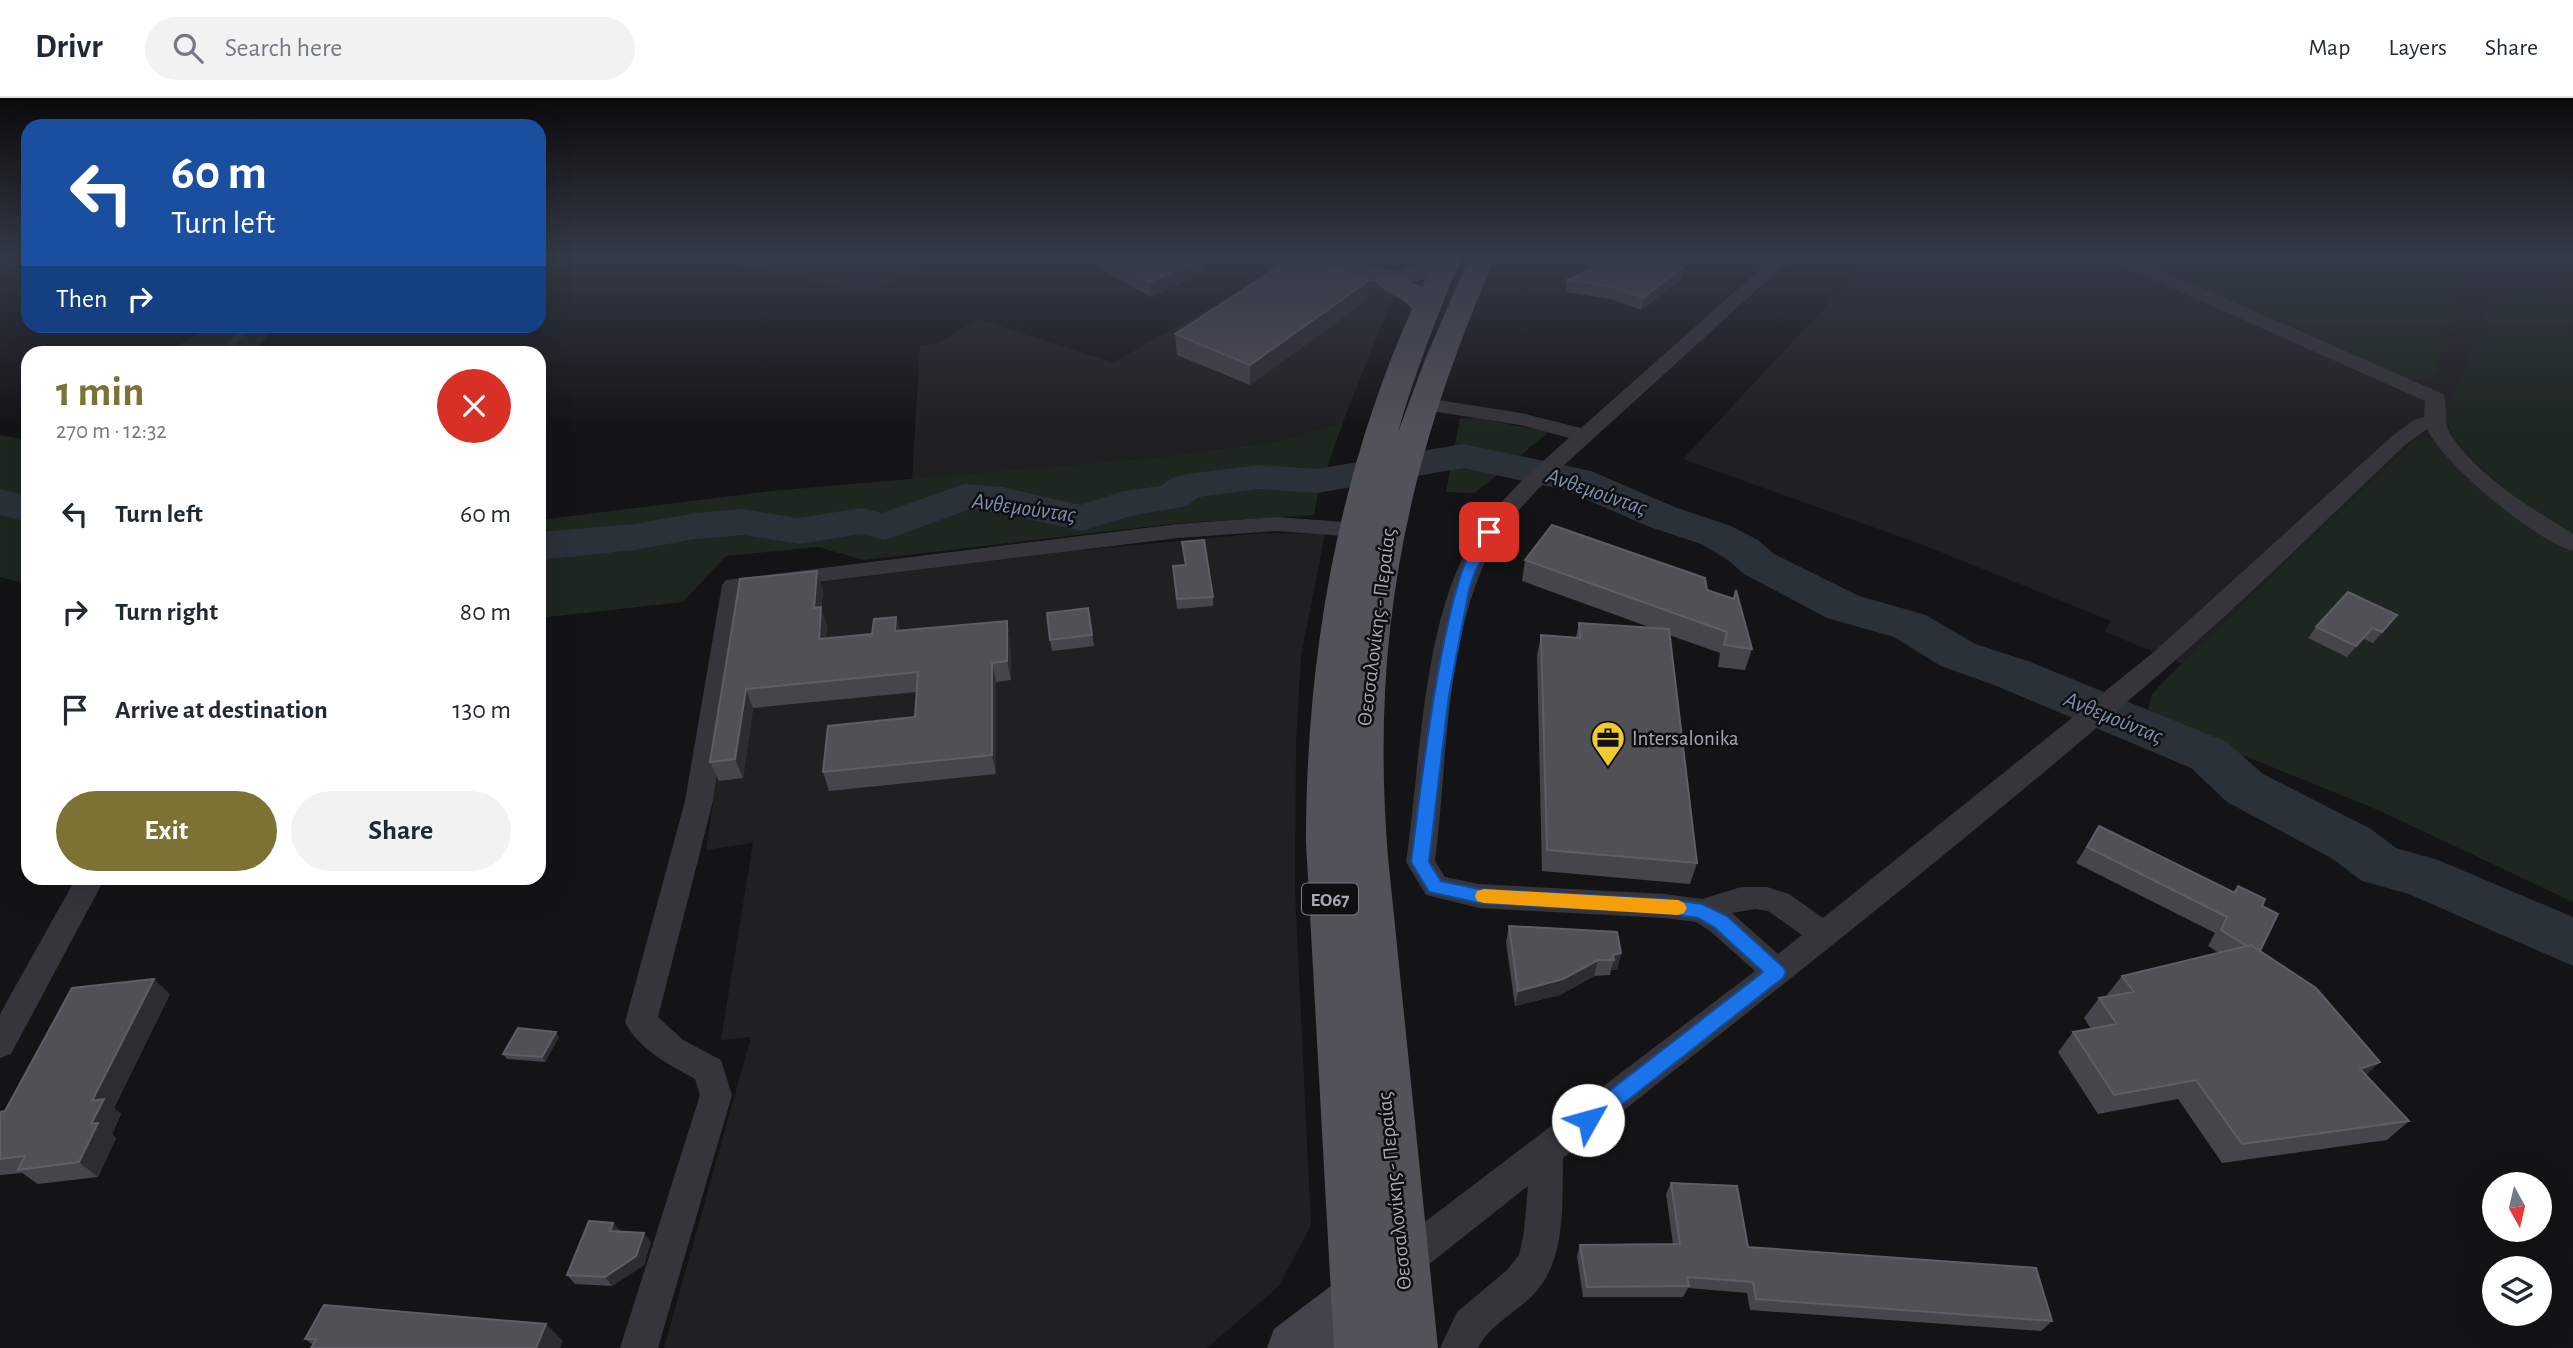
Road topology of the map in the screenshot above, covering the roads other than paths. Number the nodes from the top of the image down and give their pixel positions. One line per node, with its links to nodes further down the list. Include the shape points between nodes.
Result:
1 (1425, 314): 5 (main road, Θεσσαλονίκης - Περαίας / ΕΟ67)
2 (1456, 314): 5 (main road, Θεσσαλονίκης - Περαίας / ΕΟ67)
3 (1721, 314): 7 (street)
4 (2247, 314): 6 (street, via 2436,398)
5 (1408, 419): 7 (street, via 1521,419); 8 (main road, Θεσσαλονίκης - Περαίας / ΕΟ67)
6 (2435, 420): 9 (street, via 2442,437 2485,480); 12 (street, via 2398,441 2164,657)
7 (1586, 436): 11 (street, via 1509,508 1482,544 1462,590 1445,672 1420,862 1436,887 1479,896)
8 (1372, 511): 16 (main road, Θεσσαλονίκης - Περαίας / ΕΟ67, via 1386,536 1366,675 1363,776 1378,1024); 17 (main road, Θεσσαλονίκης - Περαίας / ΕΟ67, via 1339,631 1324,784); 18 (street, via 734,585 699,801 641,1022 672,1050 709,1070 716,1095)
9 (2573, 544)
10 (87, 885): 14 (street)
11 (1702, 911): 12 (street, via 1759,895 1788,907); 13 (street)
12 (1823, 935): 13 (street)
13 (1777, 972): 15 (street)
14 (0, 1044)
15 (1546, 1153): 16 (street); 21 (street, via 1539,1254 1527,1275 1481,1315 1460,1340)
16 (1401, 1264): 17 (street); 20 (main road, Θεσσαλονίκης - Περαίας / ΕΟ67)
17 (1360, 1323): 19 (street)
18 (639, 1348)
19 (1293, 1348)
20 (1410, 1348)
21 (1459, 1348)

